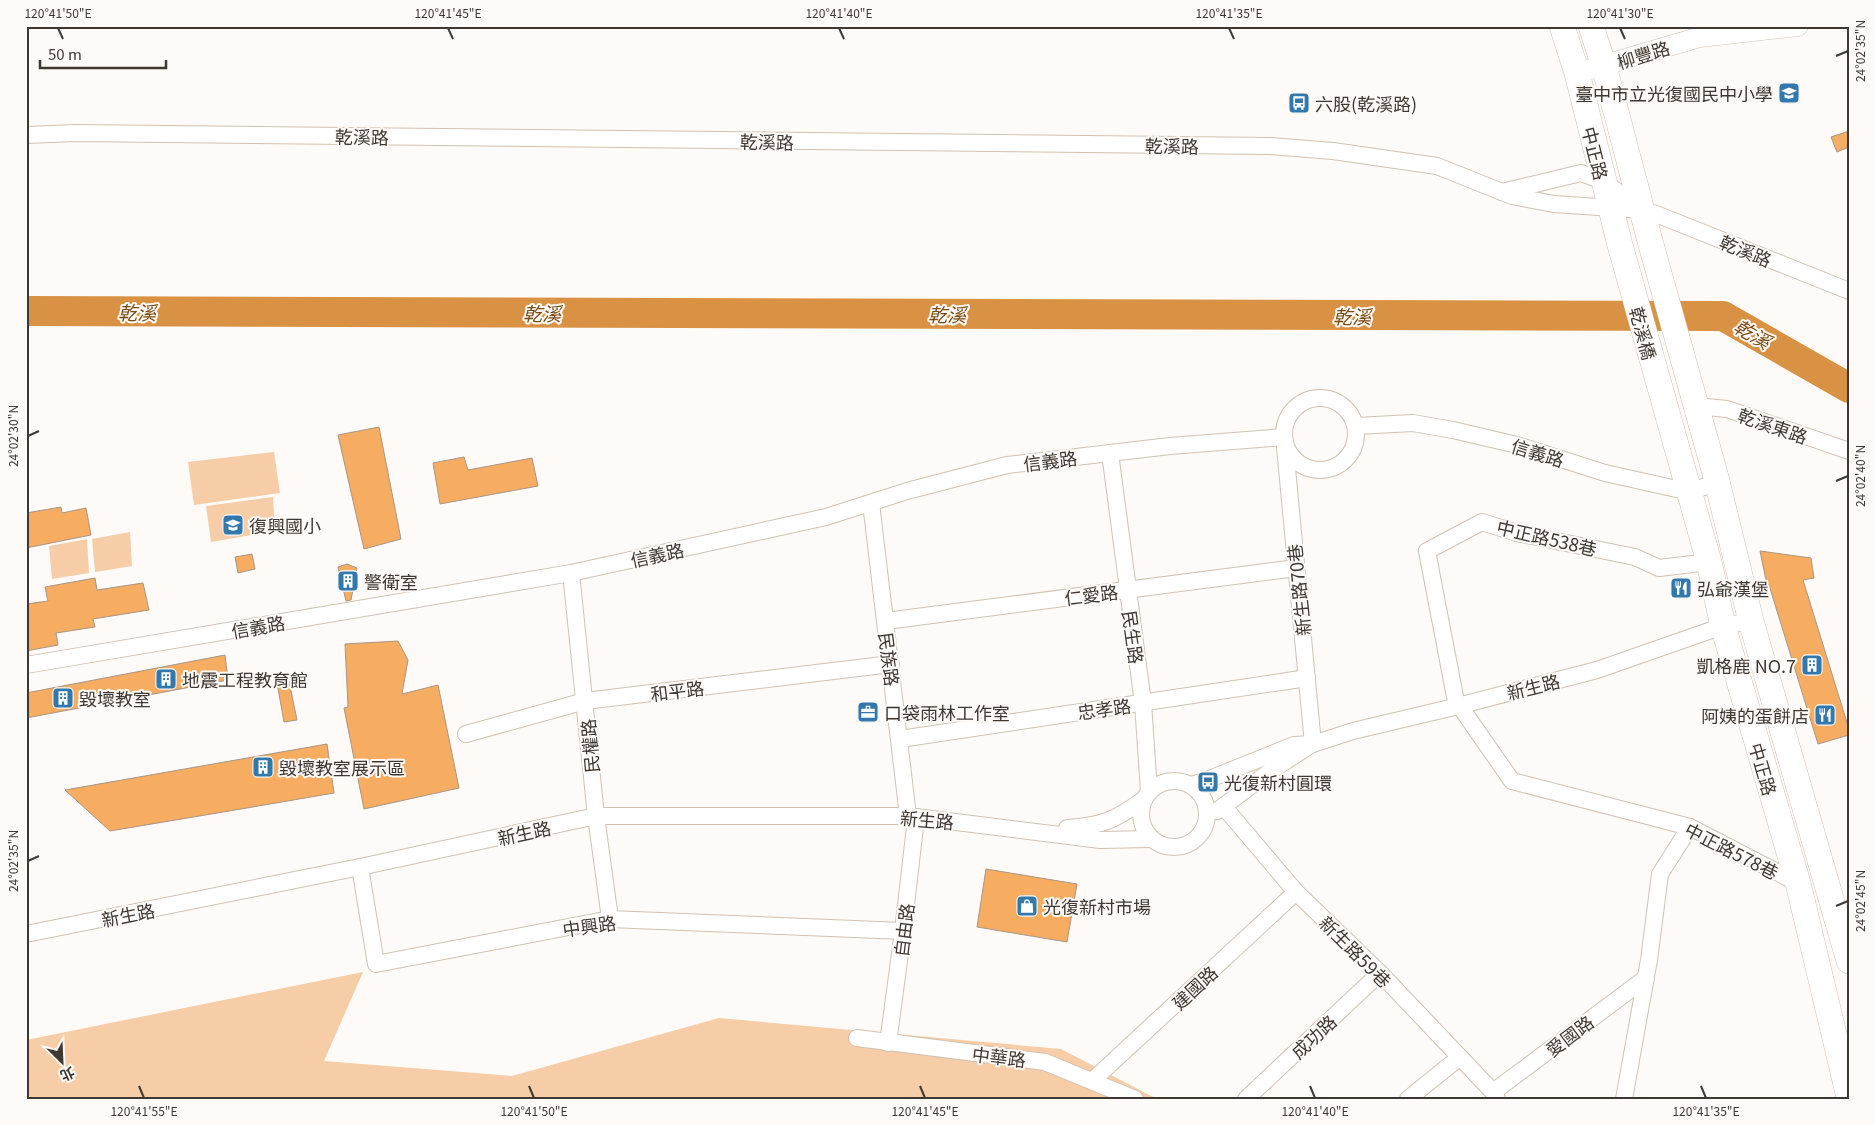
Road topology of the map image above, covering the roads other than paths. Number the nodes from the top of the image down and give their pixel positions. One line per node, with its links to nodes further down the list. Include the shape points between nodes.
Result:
1 (1562, 26): 5 (main road, 中正路)
2 (1591, 26): 4 (main road, 中正路)
3 (1798, 26): 4 (street, 柳豐路, via 1700,37)
4 (1604, 66): 5 (street, 柳豐路); 10 (main road, 中正路)
5 (1577, 73): 7 (main road, 中正路)
6 (26, 135): 8 (street, 乾溪路, via 106,133 1270,146 1333,151 1436,166)
7 (1603, 181): 8 (street, 乾溪路, via 1581,173); 9 (main road, 中正路); 10 (street, 乾溪路)
8 (1502, 192): 9 (street, 乾溪路, via 1554,204)
9 (1610, 208): 10 (street, 乾溪路); 12 (main road, 中正路)
10 (1643, 210): 11 (main road, 中正路); 13 (street, 乾溪路)
11 (1650, 241): 14 (main road, 乾溪橋)
12 (1622, 252): 15 (main road, 乾溪橋)
13 (1849, 291)
14 (1695, 402): 18 (street, 乾溪東路, via 1727,409); 20 (main road, 中正路)
15 (1666, 413): 21 (main road, 中正路)
16 (1356, 426): 17 (street, via 1344,406 1321,397 1298,404 1285,425); 17 (street, via 1352,450 1340,463 1324,470 1312,469 1293,458); 21 (street, 信義路, via 1413,423 1453,430)
17 (1284, 437): 19 (street, 信義路); 24 (street, 新生路70巷)
18 (1849, 451)
19 (1110, 453): 22 (street, 信義路, via 1007,465); 26 (street, 民生路)
20 (1717, 482): 21 (street); 28 (main road, 中正路)
21 (1690, 492): 23 (main road, 中正路)
22 (871, 503): 25 (street, 信義路, via 826,517); 27 (street, 民族路)
23 (1709, 562): 29 (main road, 中正路); 35 (street, 中正路538巷, via 1659,568 1635,557 1517,533 1482,522 1427,552)
24 (1296, 568): 26 (street, 仁愛路); 32 (street, 新生路70巷)
25 (571, 573): 31 (street, 信義路); 33 (street, 民權路)
26 (1128, 590): 27 (street, 仁愛路); 34 (street, 民生路)
27 (886, 621): 30 (street, 民族路)
28 (1751, 621): 29 (street, 新生路); 54 (main road, 中正路)
29 (1723, 626): 35 (street, 新生路, via 1597,670); 49 (main road, 中正路)
30 (891, 664): 33 (street, 和平路); 37 (street, 民族路)
31 (26, 665)
32 (1307, 678): 34 (street, 忠孝路); 38 (street, 新生路70巷)
33 (585, 701): 36 (street, 和平路); 42 (street, 民權路)
34 (1143, 703): 37 (street, 忠孝路); 40 (street, 民生路)
35 (1458, 706): 38 (street, 新生路); 45 (street, 中正路578巷, via 1512,780)
36 (466, 734)
37 (900, 739): 44 (street, 民族路)
38 (1313, 744): 39 (street, 新生路, via 1294,745); 41 (street, 新生路)
39 (1191, 785): 40 (street, 新生路, via 1165,781); 43 (street, via 1204,797)
40 (1146, 796): 46 (street, 新生路, via 1118,817 1102,824); 47 (street, via 1141,820)
41 (1224, 807): 43 (street, 新生路); 50 (street, 新生路59巷)
42 (596, 816): 44 (street, 新生路); 48 (street, 新生路); 51 (street, 民權路)
43 (1208, 816): 47 (street, 新生路, via 1200,836 1186,845 1171,848)
44 (912, 817): 46 (street, 新生路); 52 (street, 自由路)
45 (1690, 826): 49 (street, 中正路578巷); 56 (street, via 1660,874)
46 (1030, 830): 47 (street, 新生路, via 1100,840)
47 (1151, 839)
48 (360, 867): 51 (street, 中興路, via 376,964); 53 (street, 新生路)
49 (1798, 883): 57 (main road, 中正路)
50 (1296, 892): 55 (street, 新生路59巷); 61 (street, 建國路)
51 (610, 919): 52 (street, 中興路)
52 (903, 932): 59 (street, 自由路)
53 (26, 934)
54 (1849, 961)
55 (1380, 973): 60 (street, 新生路59巷); 65 (street, 成功路)
56 (1646, 978): 62 (street, 愛國路); 67 (street)
57 (1840, 1030): 63 (main road, 中正路)
58 (857, 1038): 59 (street, 中華路)
59 (888, 1043): 61 (street, 中華路, via 1045,1062)
60 (1460, 1057): 62 (street, 新生路59巷); 66 (street)
61 (1092, 1081): 64 (street, 中華路)
62 (1495, 1095)
63 (1849, 1097)
64 (1135, 1099)
65 (1246, 1099)
66 (1408, 1099)
67 (1624, 1099)

